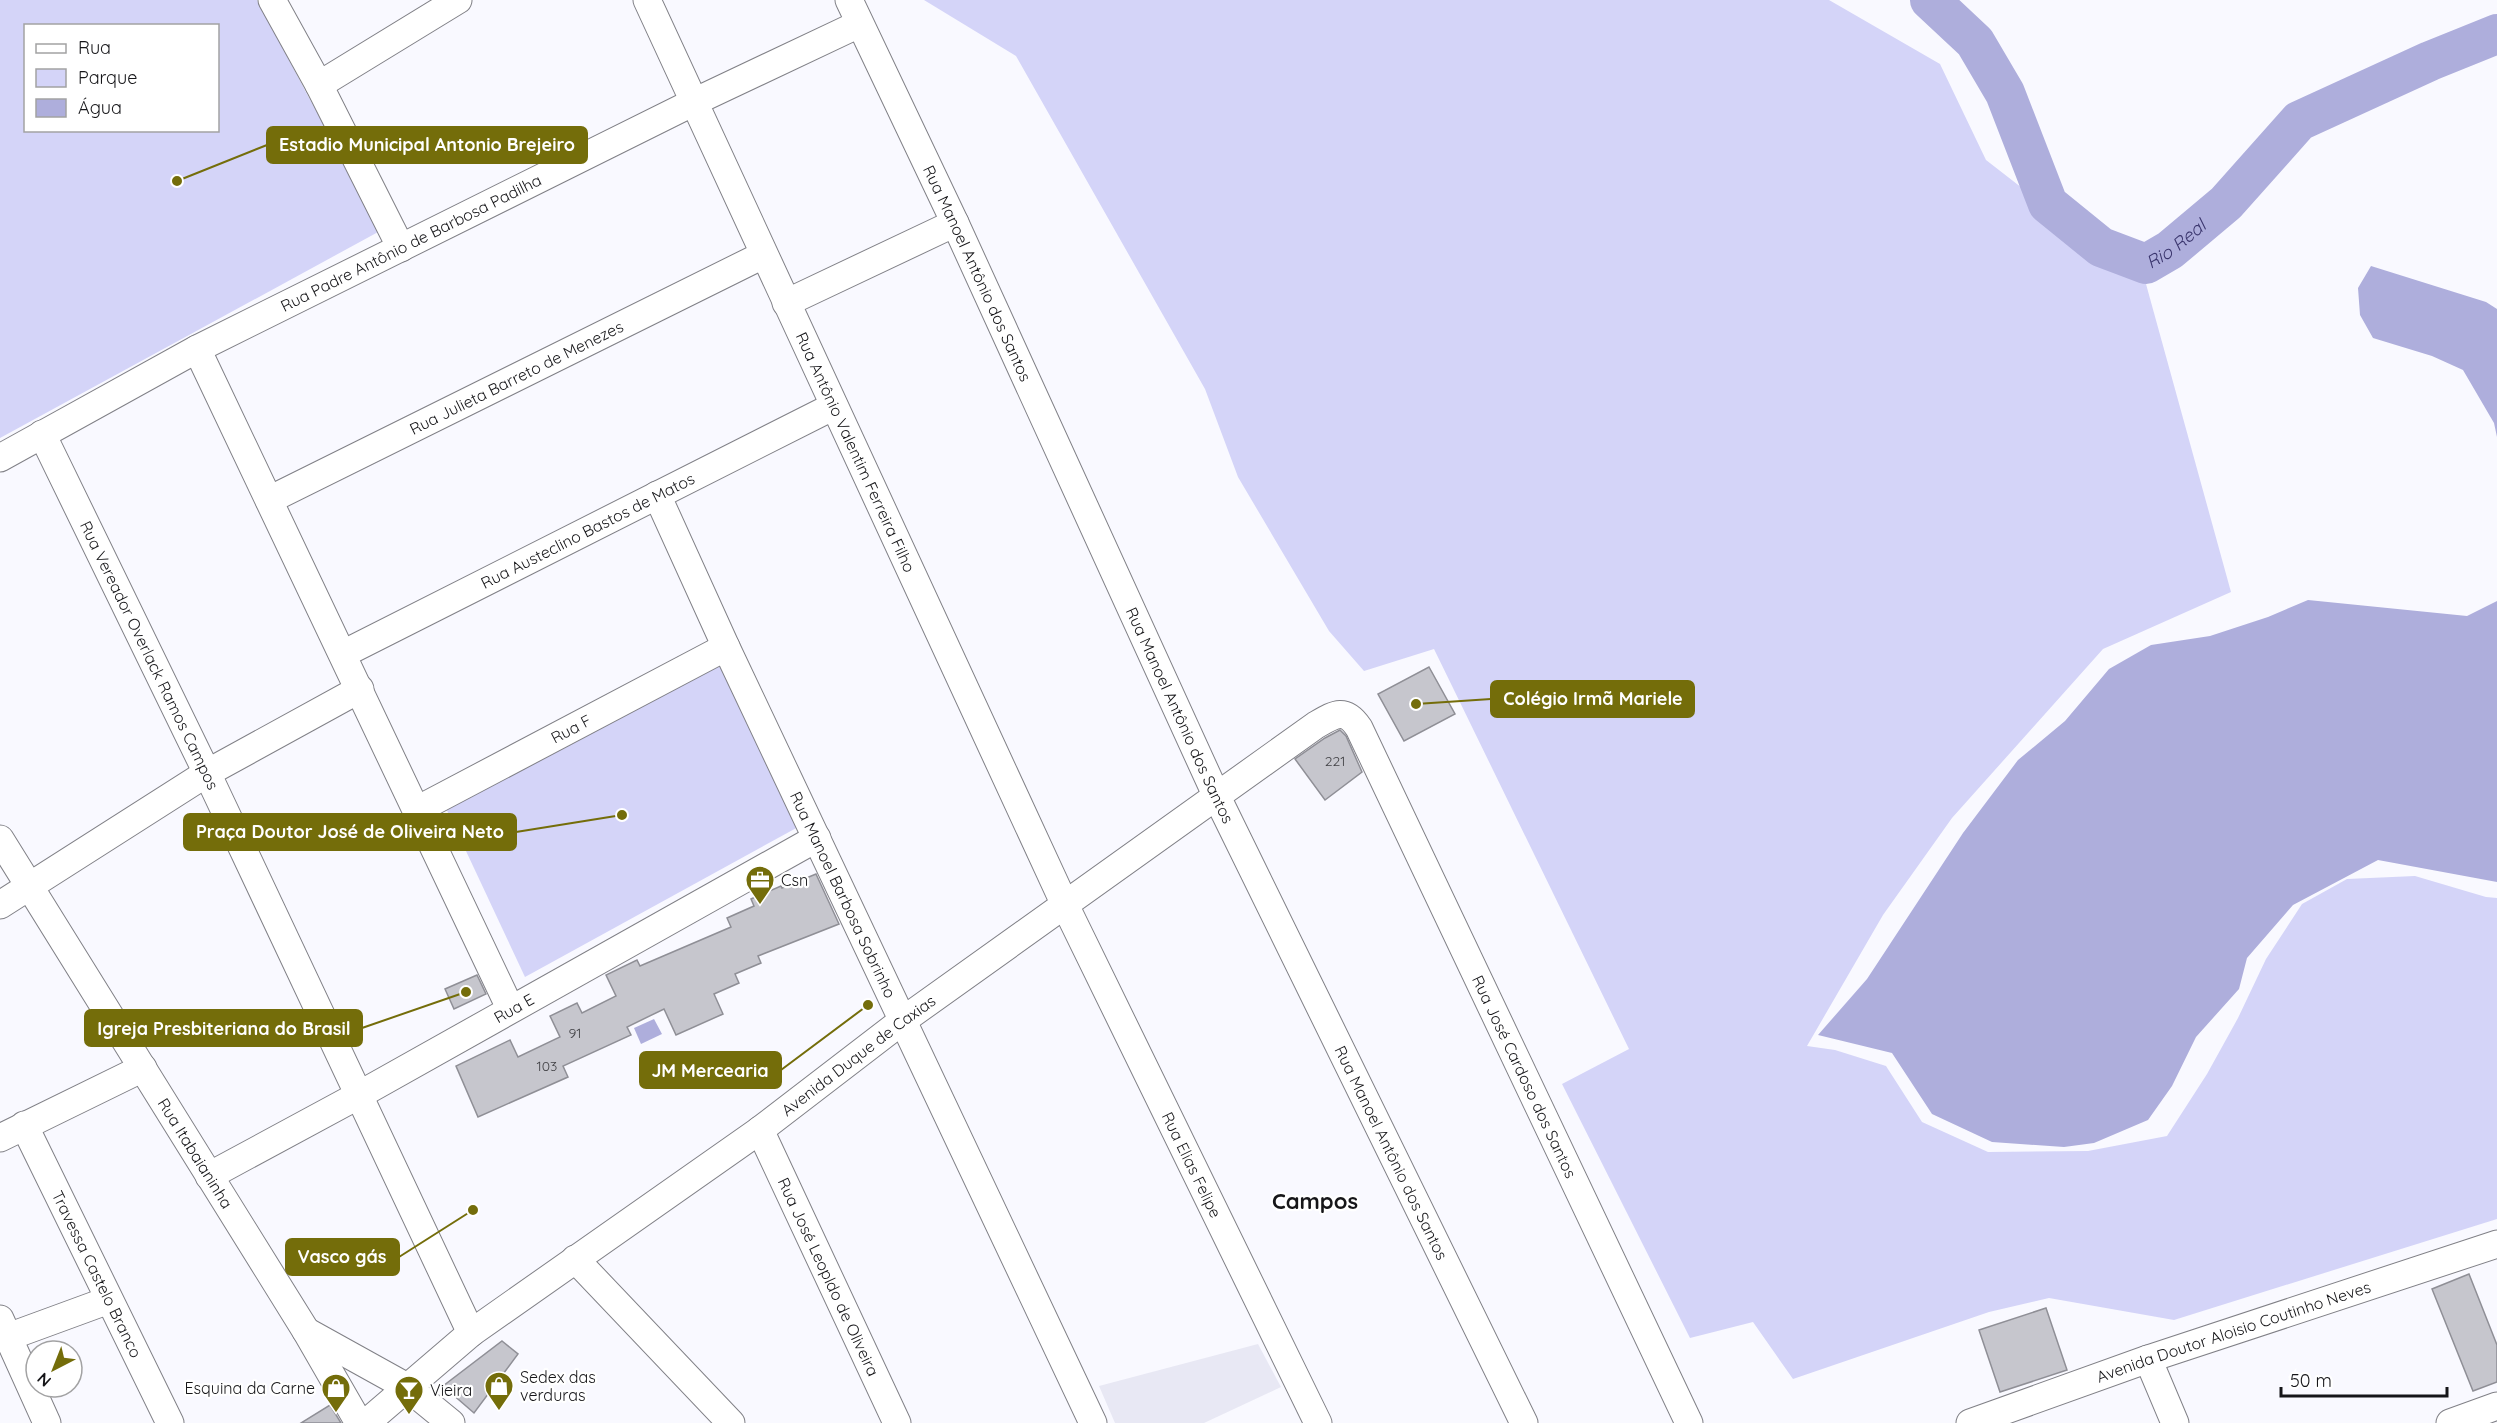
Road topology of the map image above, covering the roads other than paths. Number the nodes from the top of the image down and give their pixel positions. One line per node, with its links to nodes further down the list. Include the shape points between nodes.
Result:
1 (272, 0): 6 (street)
2 (458, 0): 6 (street)
3 (646, 0): 7 (street, Rua Antônio Valentim Ferreira Filho)
4 (849, 0): 5 (street, Rua Manoel Antônio dos Santos)
5 (859, 24): 7 (street, Rua Padre Antônio de Barbosa Padilha); 8 (street, Rua Manoel Antônio dos Santos)
6 (319, 85): 9 (street)
7 (694, 102): 9 (street, Rua Padre Antônio de Barbosa Padilha); 10 (street, Rua Antônio Valentim Ferreira Filho)
8 (955, 223): 11 (street); 23 (street, Rua Manoel Antônio dos Santos)
9 (401, 248): 12 (street, Rua Padre Antônio de Barbosa Padilha)
10 (763, 255): 11 (street, Rua Antônio Valentim Ferreira Filho); 17 (street, Rua Julieta Barreto de Menezes)
11 (786, 303): 13 (street, Rua Antônio Valentim Ferreira Filho)
12 (198, 349): 14 (street, Rua Padre Antônio de Barbosa Padilha); 17 (street)
13 (834, 406): 16 (street, Rua Austeclino Bastos de Matos); 29 (street, Rua Antônio Valentim Ferreira Filho)
14 (42, 434): 15 (street, Rua Padre Antônio de Barbosa Padilha); 22 (street, Rua Vereador Overlack Ramos Campos)
15 (0, 458)
16 (657, 495): 18 (street, Rua Manoel Barbosa Sobrinho); 19 (street, Rua Austeclino Bastos de Matos)
17 (269, 500): 19 (street)
18 (726, 647): 24 (street, Rua F); 25 (street, Rua Manoel Barbosa Sobrinho)
19 (343, 654): 20 (street)
20 (360, 689): 22 (street); 24 (street)
21 (1359, 728): 23 (street, Avenida Duque de Caxias, via 1350,716 1333,715); 57 (street, Rua José Cardoso dos Santos)
22 (207, 773): 27 (street); 33 (street, Rua Vereador Overlack Ramos Campos)
23 (1217, 796): 29 (street, Avenida Duque de Caxias); 56 (street, Rua Manoel Antônio dos Santos)
24 (417, 810): 30 (street)
25 (816, 838): 30 (street, Rua E); 31 (street, Rua Manoel Barbosa Sobrinho)
26 (0, 840): 27 (street, Rua Itabaianinha)
27 (30, 886): 28 (street); 32 (street, Rua Itabaianinha)
28 (0, 905)
29 (1065, 905): 31 (street, Avenida Duque de Caxias); 55 (street, Rua Elias Felipe)
30 (510, 1008): 33 (street, Rua E)
31 (902, 1021): 35 (street, Avenida Duque de Caxias); 54 (street, Rua Manoel Barbosa Sobrinho)
32 (143, 1068): 34 (street); 37 (street, Rua Itabaianinha)
33 (359, 1095): 37 (street, Rua E); 43 (street, Rua Vereador Overlack Ramos Campos)
34 (24, 1125): 36 (street); 40 (street, Travessa Castelo Branco)
35 (760, 1130): 39 (street, Avenida Duque de Caxias); 53 (street, Rua José Leopldo de Oliveira)
36 (0, 1138)
37 (209, 1176): 42 (street, Rua Itabaianinha)
38 (2497, 1244): 44 (street, Avenida Doutor Aloisio Coutinho Neves)
39 (575, 1259): 43 (street, Avenida Duque de Caxias); 52 (street)
40 (109, 1300): 41 (street); 48 (street, Travessa Castelo Branco)
41 (4, 1328): 47 (street)
42 (306, 1331): 45 (street); 49 (street, Rua Itabaianinha)
43 (471, 1334): 45 (street, Avenida Duque de Caxias)
44 (2148, 1359): 58 (street, Avenida Doutor Aloisio Coutinho Neves); 59 (street)
45 (406, 1388): 50 (street, Avenida Duque de Caxias); 51 (street)
46 (2497, 1406): 60 (street)
47 (47, 1423)
48 (170, 1423)
49 (359, 1423)
50 (366, 1423)
51 (451, 1423)
52 (731, 1423)
53 (897, 1423)
54 (1093, 1423)
55 (1318, 1423)
56 (1524, 1423)
57 (1689, 1423)
58 (1970, 1423)
59 (2175, 1423)
60 (2450, 1423)

